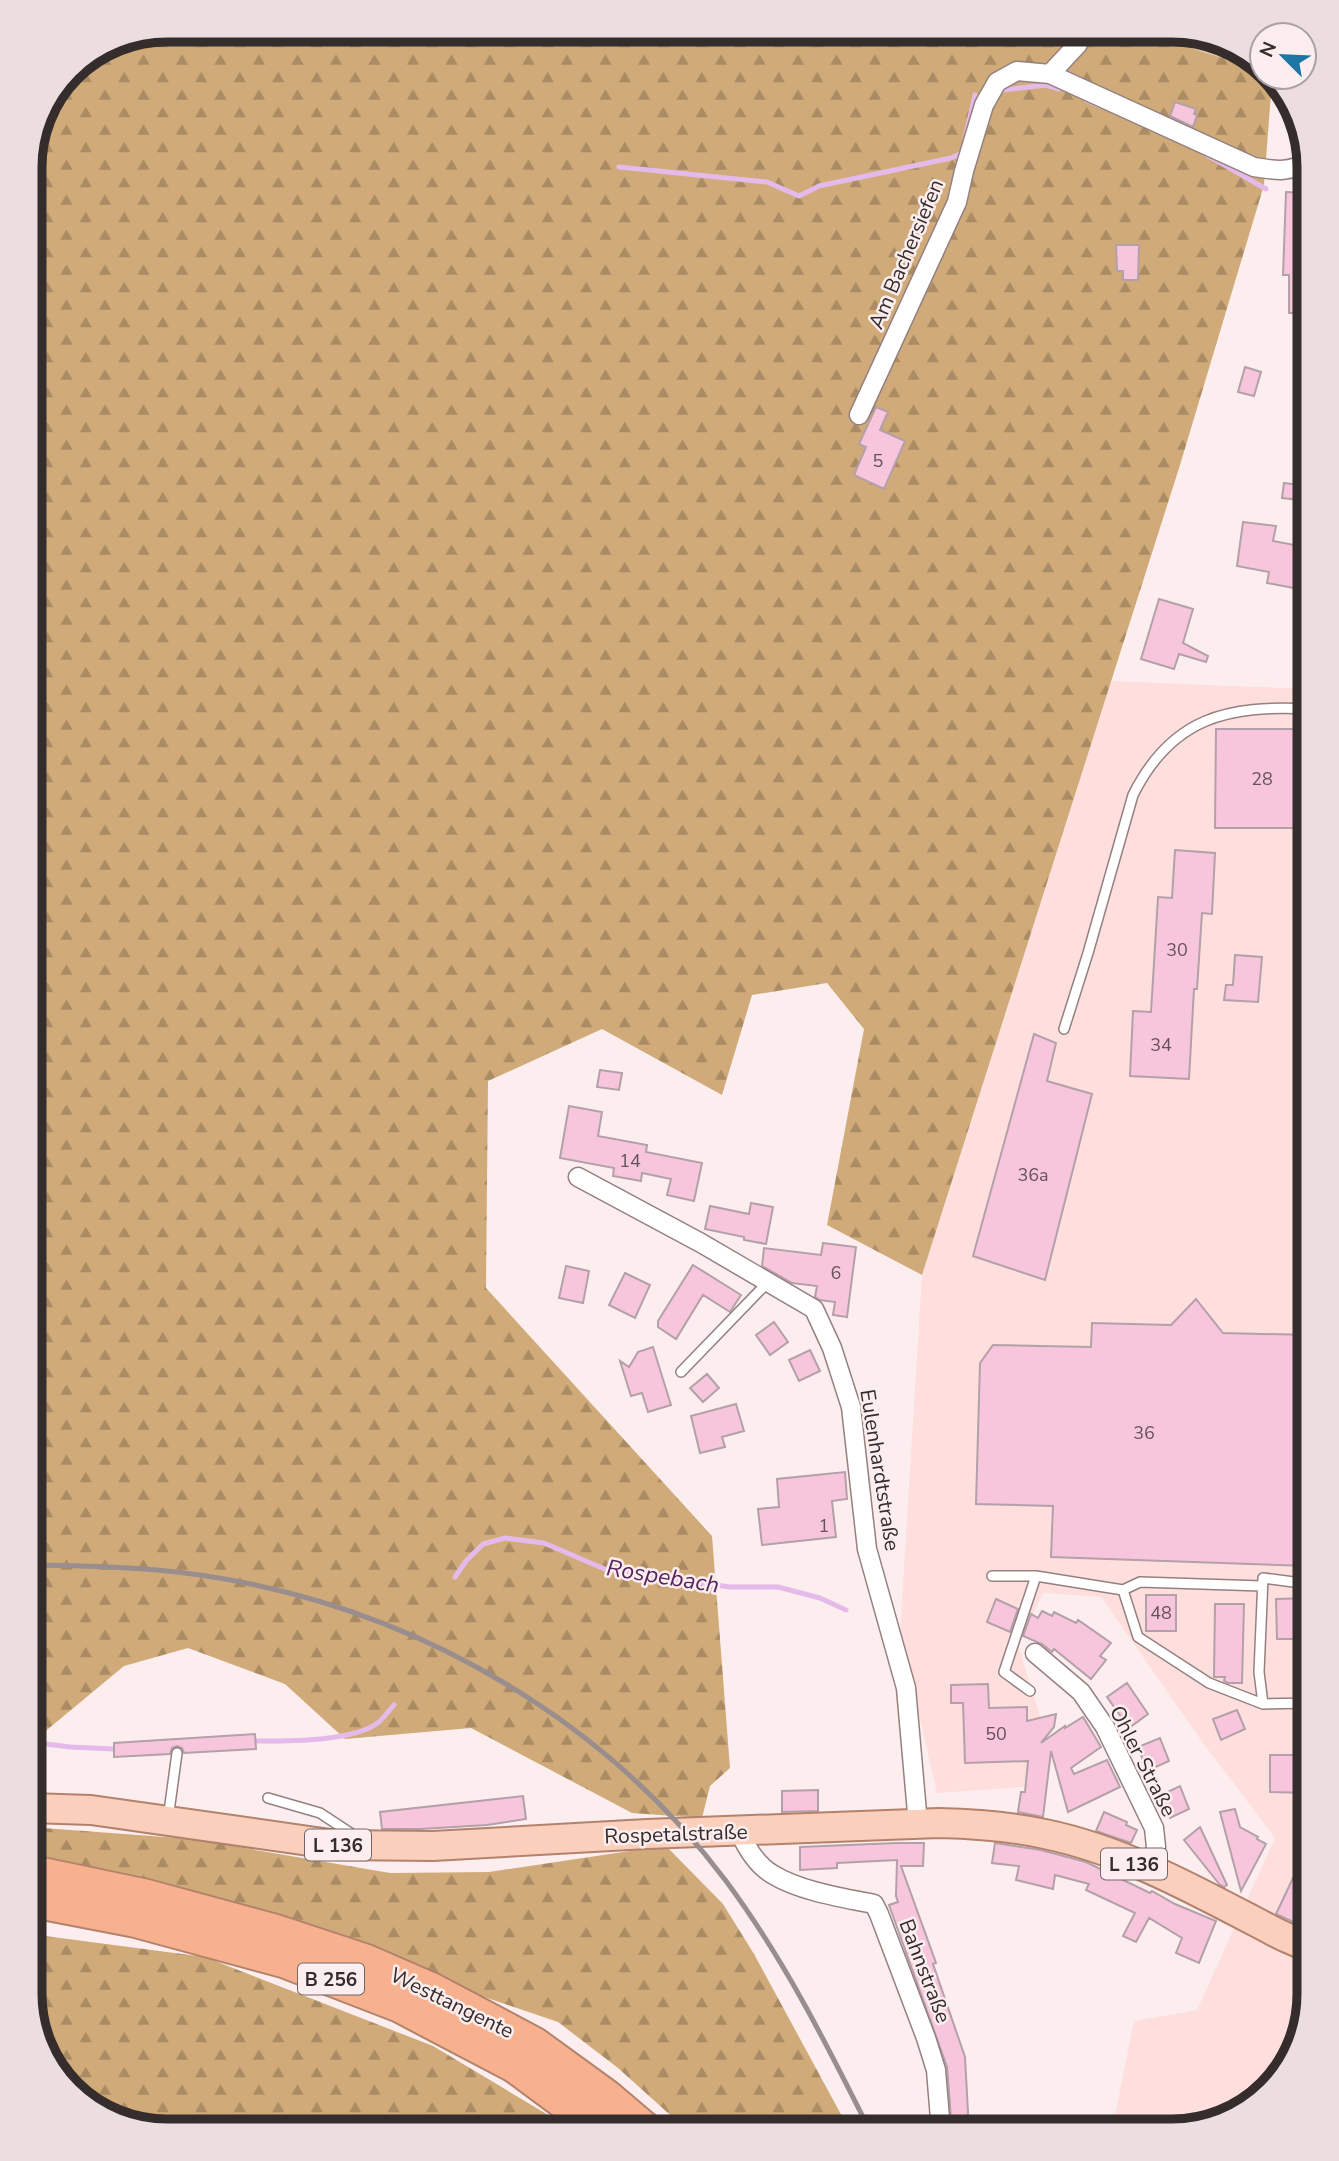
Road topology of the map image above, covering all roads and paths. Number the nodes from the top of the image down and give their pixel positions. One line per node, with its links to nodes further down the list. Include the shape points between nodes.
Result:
1 (1078, 42): 2 (street)
2 (1050, 74): 3 (street, Am Bachersiefen, via 1254,167 1277,171); 4 (street, Am Bachersiefen, via 1017,71 997,82 984,104 957,202)
3 (1297, 167)
4 (859, 415)
5 (1297, 709): 6 (lane, via 1265,708 1214,716 1175,740 1144,773 1133,795)
6 (1064, 1029)
7 (578, 1177): 8 (street, Eulenhardtstraße)
8 (768, 1282): 9 (lane); 23 (street, Eulenhardtstraße, via 814,1309 851,1407 867,1549 906,1688)
9 (681, 1372)
10 (992, 1576): 11 (lane)
11 (1036, 1576): 14 (lane); 16 (lane, via 1004,1672)
12 (1297, 1582): 13 (lane, via 1263,1578)
13 (1262, 1586): 14 (lane, via 1140,1582); 17 (lane, via 1259,1672)
14 (1123, 1590): 17 (lane, via 1138,1637 1209,1683)
15 (1035, 1653): 26 (street, Ohler Straße, via 1081,1692 1105,1727 1154,1828 1156,1847)
16 (1030, 1691)
17 (1263, 1703): 18 (lane)
18 (1297, 1703)
19 (177, 1753): 22 (lane)
20 (268, 1798): 25 (lane, via 320,1813)
21 (42, 1808): 22 (main road, Rospetalstraße / L 136)
22 (168, 1820): 25 (main road, Rospetalstraße / L 136, via 337,1845)
23 (918, 1824): 24 (main road, Rospetalstraße / L 136); 26 (main road, Rospetalstraße / L 136, via 979,1824 1047,1834)
24 (739, 1831): 25 (main road, Rospetalstraße / L 136); 32 (street, Bahnstraße, via 745,1846 771,1874 874,1904 936,2070)
25 (368, 1845)
26 (1150, 1870): 29 (main road, Rospetalstraße / L 136)
27 (42, 1875): 31 (highway, Westtangente / B 256, via 145,1896 366,1961 534,2044)
28 (42, 1902): 30 (highway, Westtangente / B 256, via 134,1920 285,1961 399,2005 515,2066)
29 (1297, 1941)
30 (587, 2119)
31 (633, 2119)
32 (941, 2119)

